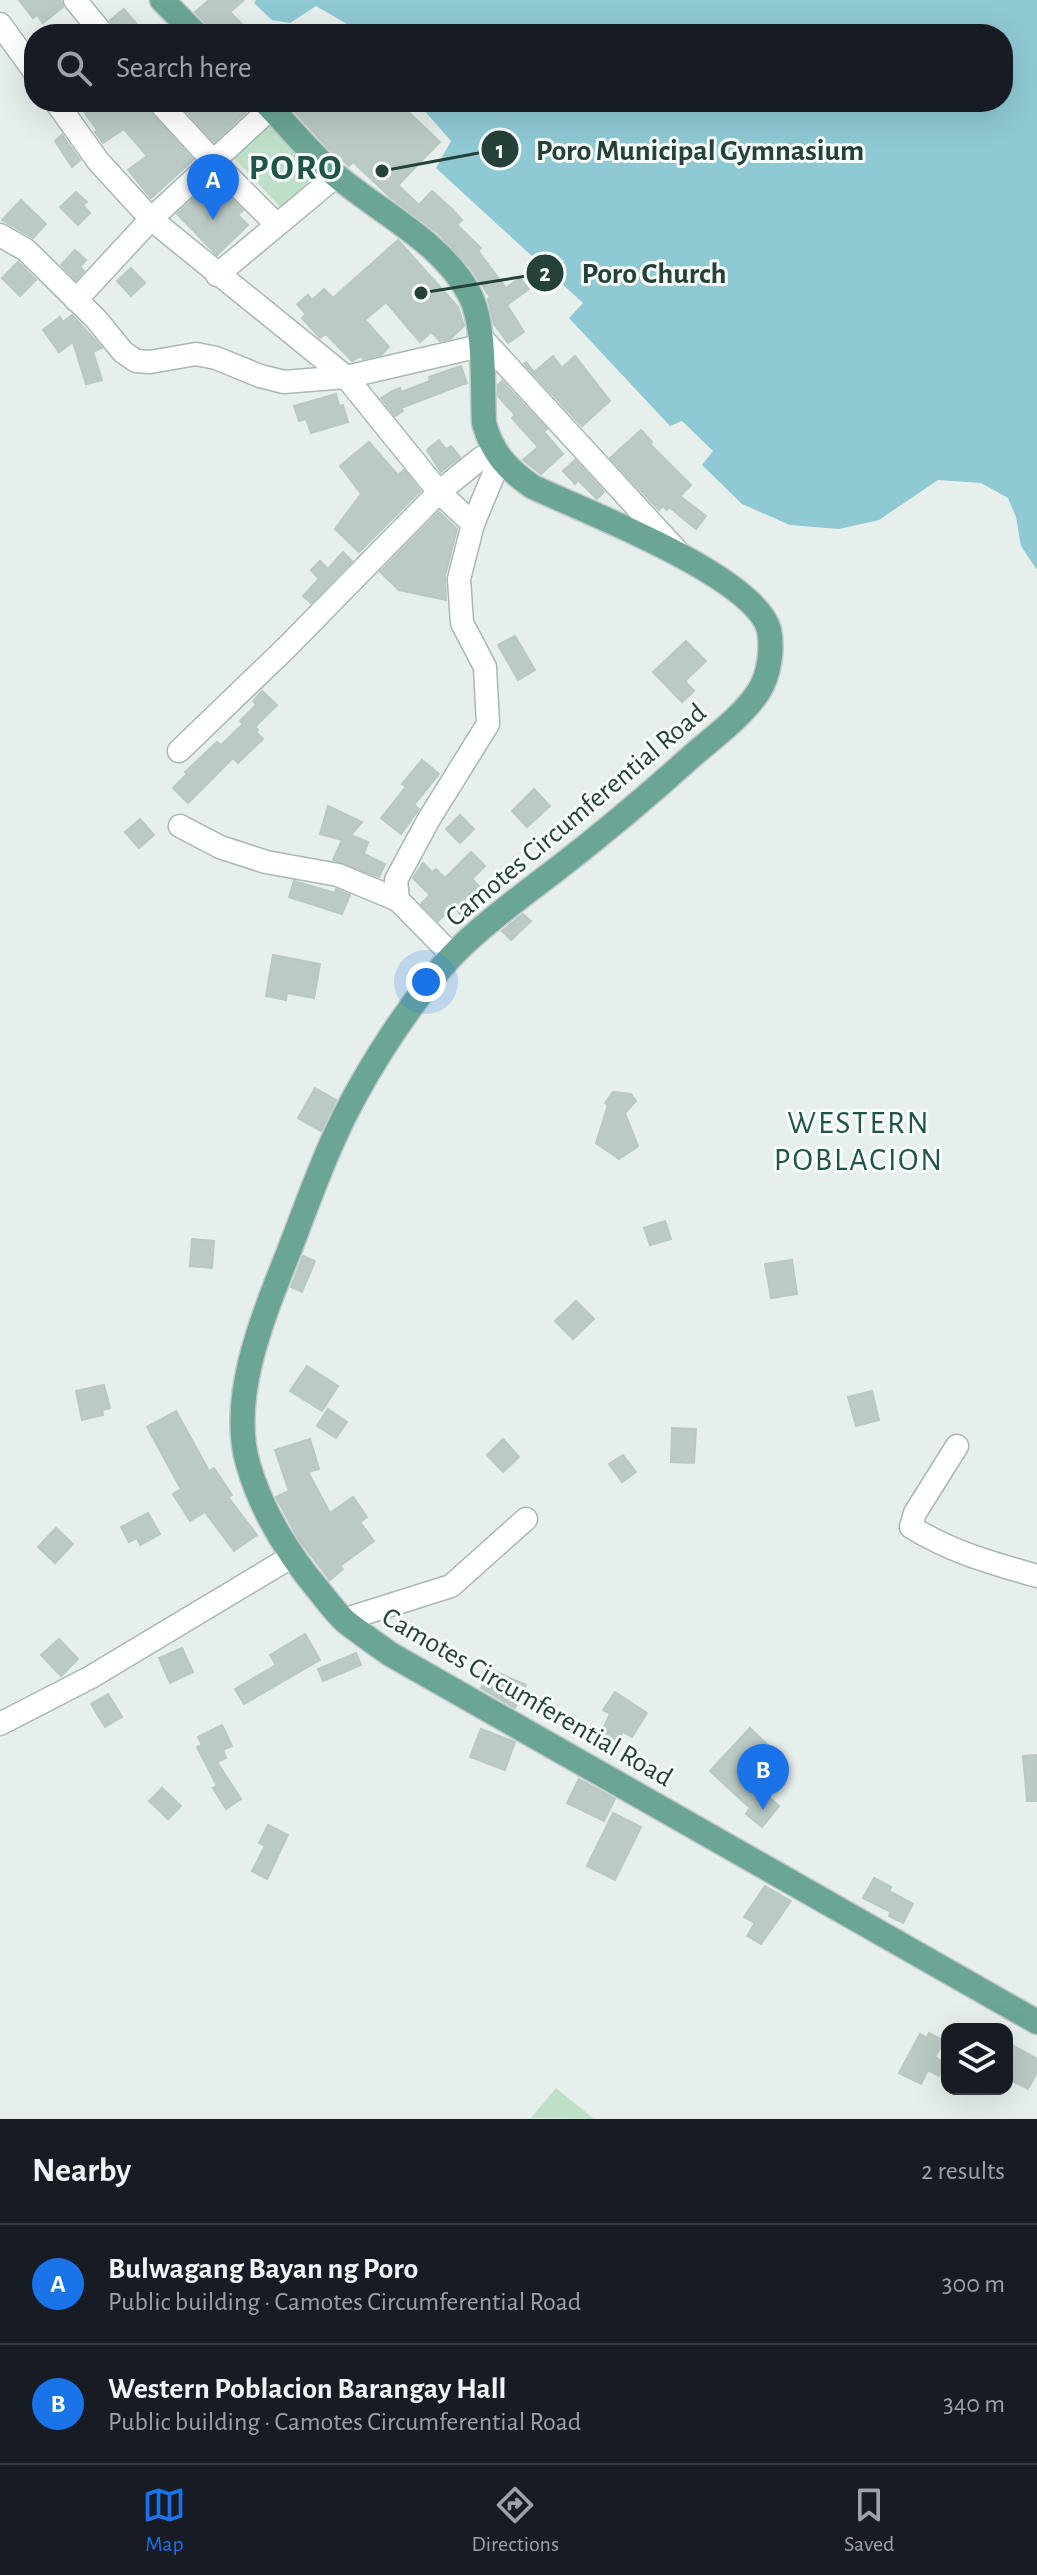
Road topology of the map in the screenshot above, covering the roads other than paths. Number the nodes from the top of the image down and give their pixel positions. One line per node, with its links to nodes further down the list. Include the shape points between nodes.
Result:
1 (75, 0): 4 (street)
2 (162, 0): 5 (main road)
3 (0, 24): 6 (street)
4 (95, 24)
5 (186, 24)
6 (24, 57)
7 (63, 112): 13 (street, via 98,161)
8 (168, 112): 11 (street)
9 (261, 112): 11 (street)
10 (275, 112): 12 (main road)
11 (212, 160): 13 (street); 14 (street)
12 (336, 176): 14 (street); 18 (main road, via 448,265 471,297)
13 (151, 219): 16 (street); 17 (street)
14 (276, 224): 16 (street)
15 (0, 235): 17 (street, via 26,250)
16 (217, 275): 19 (street)
17 (76, 300): 19 (street, via 136,361 196,354 284,382)
18 (479, 340): 19 (street); 20 (main road, via 484,423); 23 (street)
19 (346, 377): 21 (street)
20 (498, 456): 21 (street, via 481,458); 22 (street); 23 (main road, Camotes Circumferential Road, via 533,487)
21 (439, 492): 22 (street); 24 (street)
22 (473, 524): 26 (street, via 459,579 462,623 485,667 488,724 396,880)
23 (681, 556): 27 (main road, Camotes Circumferential Road, via 722,578 762,616 769,631 769,653 767,676 758,693 630,811)
24 (179, 751)
25 (180, 826): 26 (street, via 220,847 338,875)
26 (398, 900): 27 (street)
27 (453, 956): 30 (main road, Camotes Circumferential Road, via 373,1065 335,1136 270,1299 244,1389 247,1462)
28 (957, 1446): 31 (street, via 911,1527 973,1558)
29 (526, 1519): 32 (street, via 451,1586)
30 (291, 1557): 32 (main road, Camotes Circumferential Road); 33 (street, via 91,1677)
31 (1037, 1576)
32 (343, 1620): 34 (main road, Camotes Circumferential Road, via 390,1654)
33 (0, 1724)
34 (1037, 2022)

